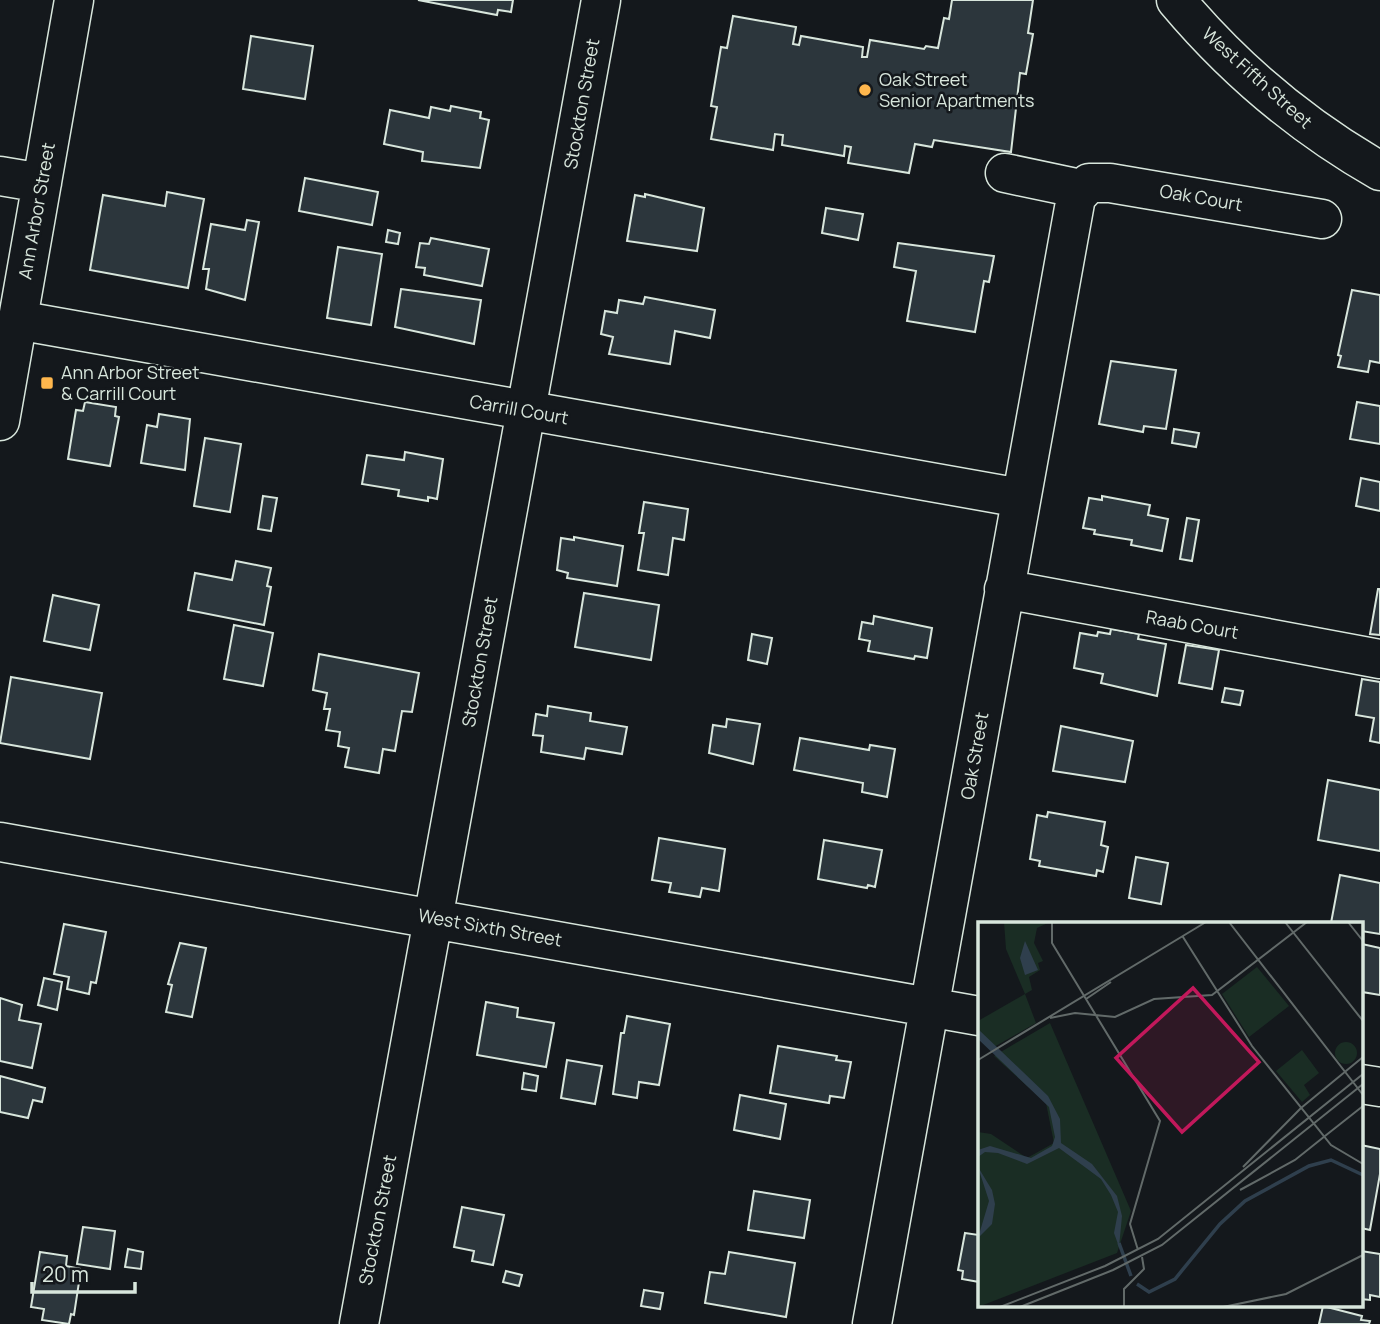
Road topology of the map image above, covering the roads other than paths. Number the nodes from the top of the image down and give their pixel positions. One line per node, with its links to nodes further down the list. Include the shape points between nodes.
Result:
1 (74, 0): 7 (street, Ann Arbor Street)
2 (601, 0): 12 (street, Stockton Street)
3 (1176, 0): 4 (street, West Fifth Street, via 1280,103)
4 (1380, 171)
5 (1005, 173): 8 (street)
6 (0, 176): 7 (street)
7 (41, 183): 10 (street, Ann Arbor Street)
8 (1081, 189): 9 (street, Oak Court, via 1093,182 1110,183); 13 (street, Oak Street, via 1068,230)
9 (1322, 219)
10 (17, 320): 11 (street, Ann Arbor Street); 12 (street, Carrill Court)
11 (1, 404)
12 (526, 411): 13 (street, Carrill Court); 17 (street, Stockton Street)
13 (1021, 498): 14 (street, Oak Street)
14 (1004, 589): 15 (street, Raab Court); 18 (street, Oak Street)
15 (1380, 659)
16 (0, 842): 17 (street, West Sixth Street)
17 (433, 919): 18 (street, West Sixth Street); 22 (street, Stockton Street)
18 (930, 1006): 19 (street, West Sixth Street); 23 (street, Oak Street)
19 (978, 1016)
20 (1362, 1084): 21 (street)
21 (1380, 1087)
22 (359, 1324)
23 (872, 1324)

